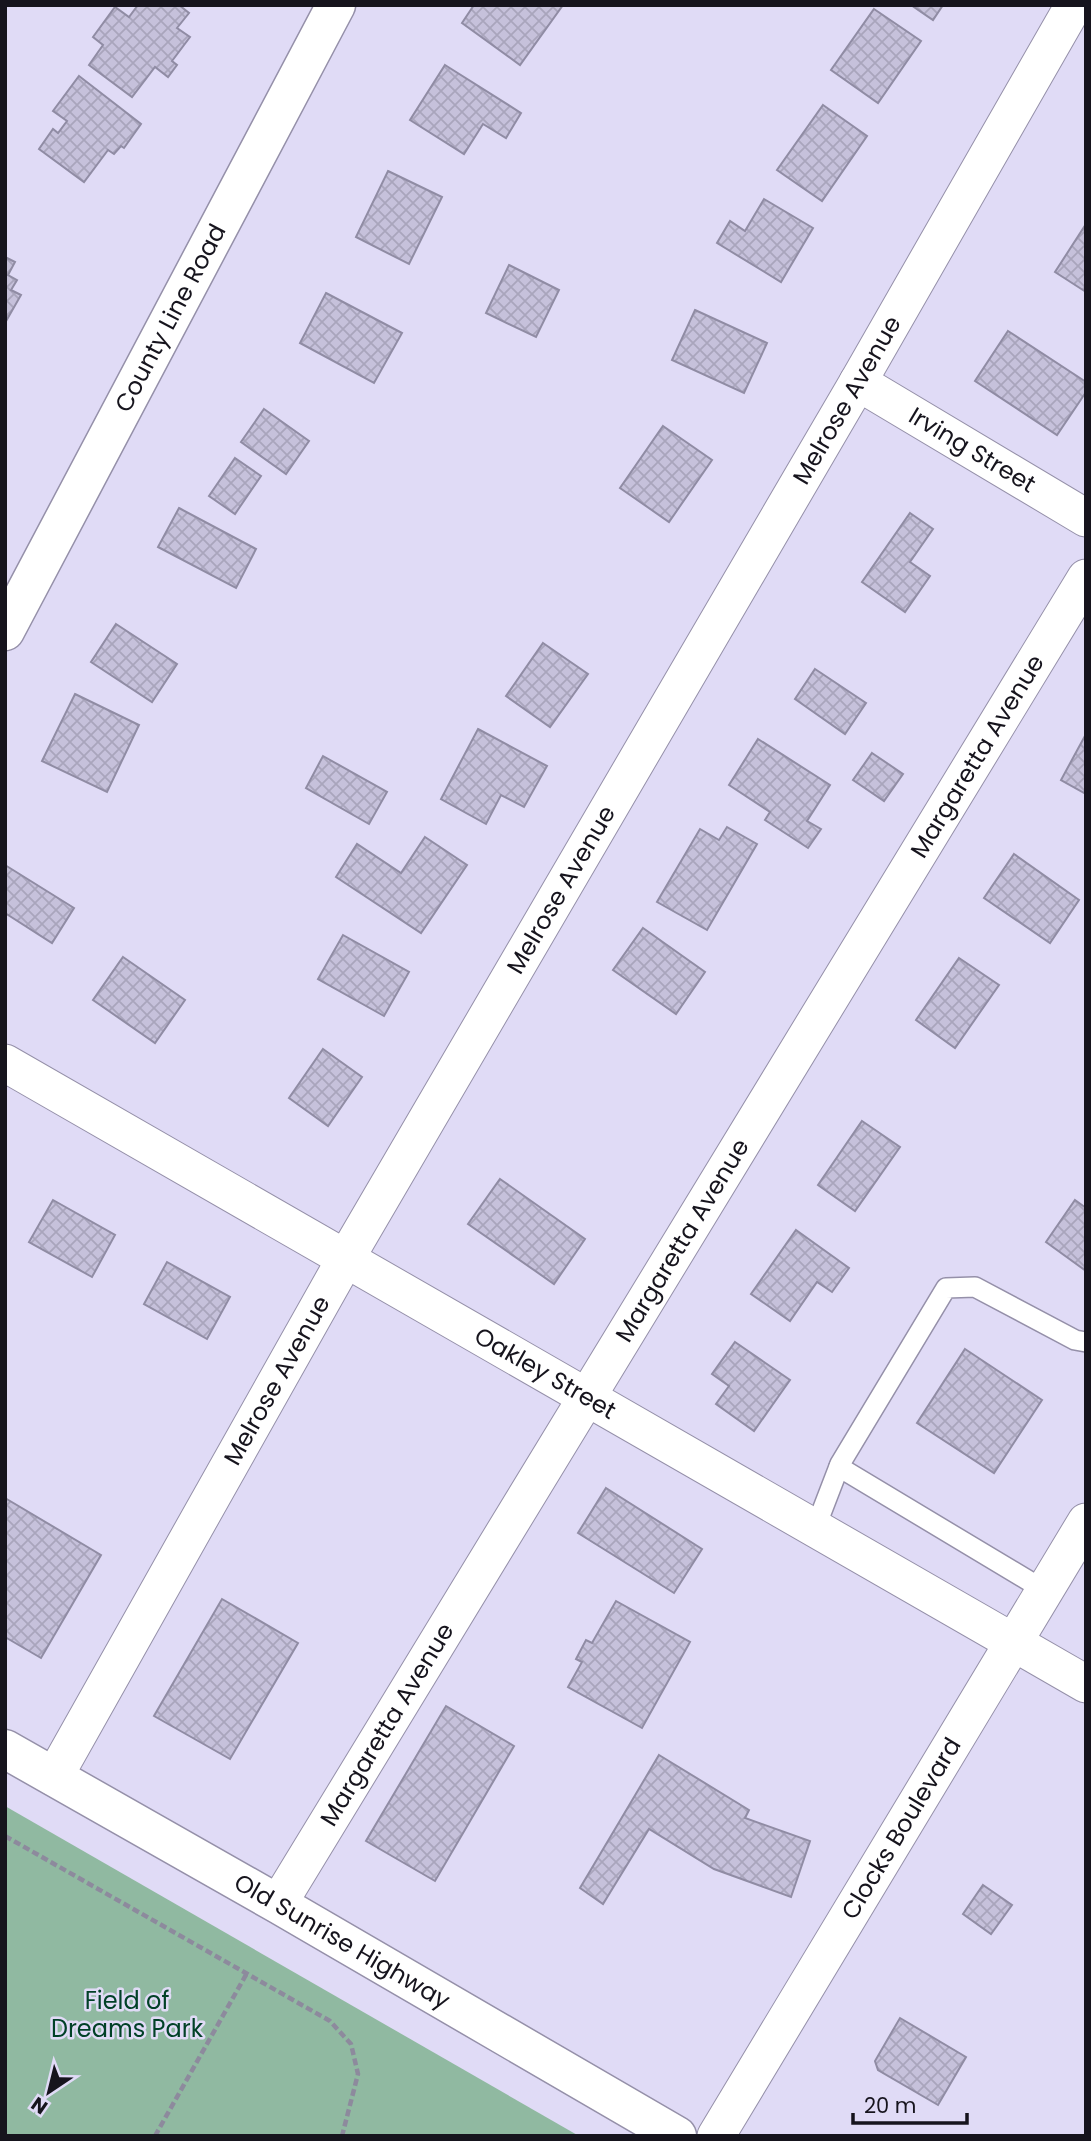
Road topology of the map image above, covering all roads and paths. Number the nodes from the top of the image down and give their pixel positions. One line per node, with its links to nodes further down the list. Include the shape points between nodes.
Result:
1 (336, 5): 6 (main road, County Line Road)
2 (1074, 5): 3 (street, Melrose Avenue)
3 (858, 382): 4 (street, Irving Street); 8 (street, Melrose Avenue)
4 (1086, 518)
5 (1086, 578): 10 (street, Margaretta Avenue)
6 (5, 631)
7 (5, 1063): 8 (street, Oakley Street)
8 (345, 1258): 10 (street, Oakley Street); 18 (street, Melrose Avenue)
9 (1086, 1342): 11 (lane, via 975,1287 946,1288)
10 (588, 1398): 13 (street, Oakley Street); 20 (street, Margaretta Avenue)
11 (839, 1467): 13 (lane); 14 (lane)
12 (1086, 1522): 14 (street, Clocks Boulevard)
13 (815, 1529): 15 (street, Oakley Street)
14 (1044, 1590): 15 (street, Clocks Boulevard)
15 (1012, 1642): 16 (street, Oakley Street); 25 (street, Clocks Boulevard)
16 (1086, 1684)
17 (5, 1749): 18 (main road, Old Sunrise Highway)
18 (54, 1777): 20 (main road, Old Sunrise Highway)
19 (5, 1836): 21 (path)
20 (278, 1904): 24 (main road, Old Sunrise Highway)
21 (247, 1973): 22 (path); 23 (path, via 330,2021 351,2045 358,2074)
22 (155, 2136)
23 (342, 2136)
24 (677, 2136)
25 (716, 2136)

